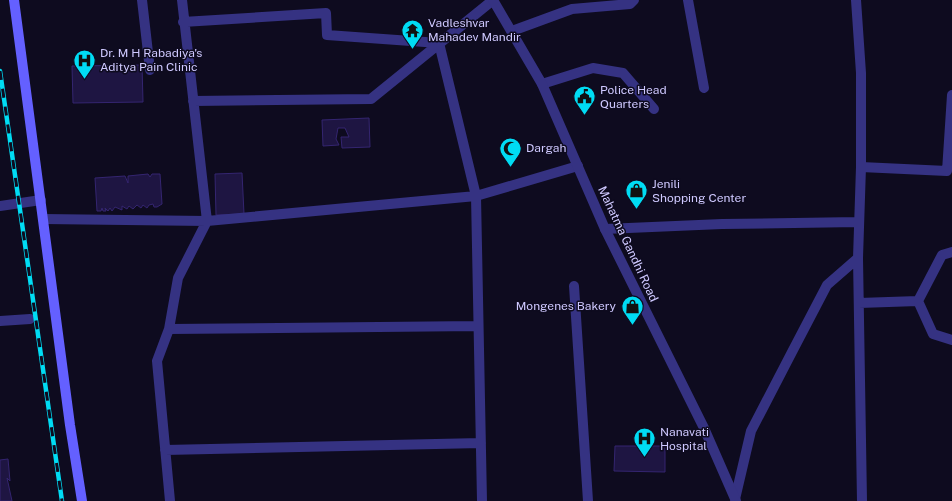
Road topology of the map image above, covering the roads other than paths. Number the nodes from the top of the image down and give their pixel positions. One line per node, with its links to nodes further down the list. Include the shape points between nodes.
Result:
1 (14, 0): 20 (main road)
2 (142, 0): 11 (street)
3 (182, 0): 8 (street)
4 (493, 0): 9 (street, Mahatma Gandhi Road); 10 (street)
5 (634, 0): 9 (street, via 630,4 572,9)
6 (688, 0): 13 (street)
7 (856, 0): 18 (street, via 862,73)
8 (183, 22): 10 (street, via 326,13 327,36); 15 (street)
9 (512, 30): 12 (street, Mahatma Gandhi Road)
10 (439, 43): 15 (street, via 372,99); 19 (street)
11 (150, 70)
12 (542, 84): 16 (street, via 593,68 623,73); 17 (street, Mahatma Gandhi Road)
13 (704, 88)
14 (952, 95): 18 (street, via 947,171)
15 (192, 101): 23 (street)
16 (654, 109)
17 (578, 166): 19 (street); 25 (street, Mahatma Gandhi Road)
18 (861, 166): 24 (street)
19 (476, 196): 23 (street); 33 (street)
20 (41, 200): 21 (street); 22 (main road)
21 (0, 206)
22 (43, 219): 23 (street); 39 (main road)
23 (207, 221): 34 (street, via 178,278)
24 (858, 222): 25 (street); 27 (street)
25 (605, 229): 38 (street, Mahatma Gandhi Road, via 704,428)
26 (952, 252): 29 (street, via 942,255)
27 (858, 258): 30 (street); 38 (street, via 827,285 788,358 751,432)
28 (574, 286): 42 (street)
29 (918, 301): 30 (street); 35 (street, via 932,334)
30 (859, 303): 43 (street)
31 (30, 319): 32 (street)
32 (0, 321)
33 (478, 326): 34 (street); 36 (street)
34 (169, 329): 37 (street, via 158,361)
35 (952, 340)
36 (481, 443): 37 (street); 41 (street)
37 (165, 450): 40 (street)
38 (736, 500)
39 (82, 501)
40 (170, 501)
41 (482, 501)
42 (588, 501)
43 (862, 501)

